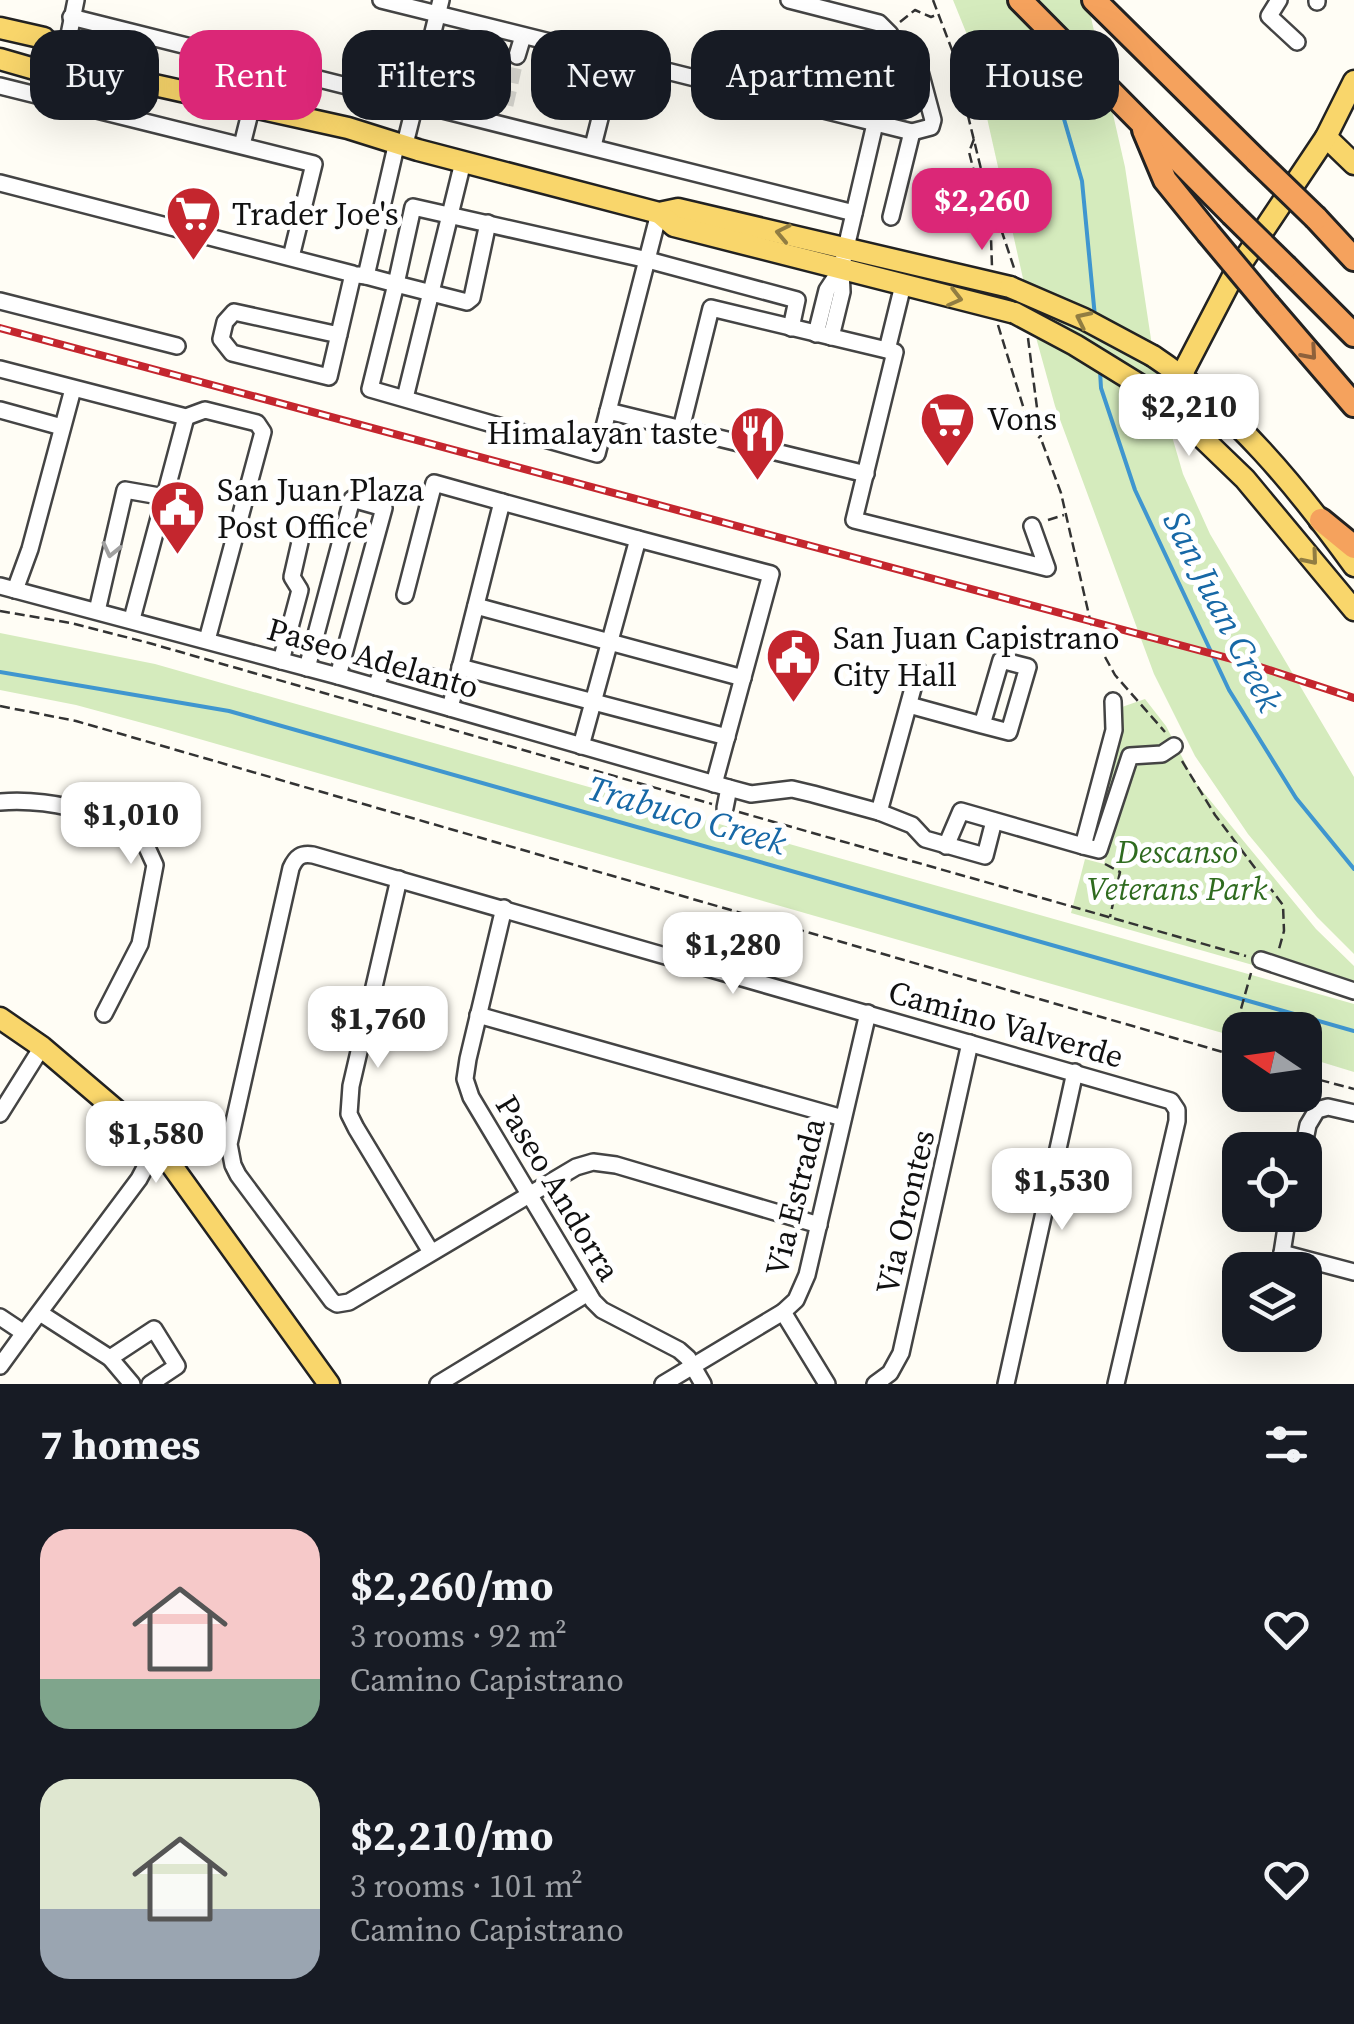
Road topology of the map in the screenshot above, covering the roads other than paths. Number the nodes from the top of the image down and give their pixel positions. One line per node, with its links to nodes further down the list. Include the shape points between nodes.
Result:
1 (76, 0): 8 (street)
2 (381, 0): 7 (street)
3 (789, 0): 33 (street, via 879,23 890,34 891,62)
4 (1020, 0): 24 (highway)
5 (1094, 0): 49 (highway, bridge)
6 (1280, 0): 14 (street, via 1269,16)
7 (439, 7): 12 (street)
8 (71, 17): 10 (street); 20 (street)
9 (0, 28): 11 (main road)
10 (69, 30)
11 (30, 35)
12 (522, 36): 13 (street); 15 (street)
13 (531, 38)
14 (1297, 42)
15 (517, 56)
16 (0, 59): 17 (main road)
17 (30, 68)
18 (671, 73): 33 (street)
19 (1354, 82): 35 (main road)
20 (342, 85)
21 (0, 86): 22 (street)
22 (30, 93)
23 (930, 106): 34 (street, via 931,127)
24 (1136, 115): 62 (highway, bridge); 70 (highway, one-way to 70, bridge, via 1165,180)
25 (141, 120): 37 (street)
26 (248, 120): 37 (street)
27 (300, 120): 36 (main road)
28 (409, 120): 36 (street)
29 (485, 120): 32 (street)
30 (503, 120): 32 (street)
31 (600, 120): 38 (street)
32 (502, 124): 38 (street)
33 (876, 124): 34 (street); 43 (street)
34 (912, 132): 45 (street)
35 (1326, 137): 40 (main road); 66 (main road, via 1233,276)
36 (401, 143): 39 (main road); 52 (street)
37 (242, 145): 48 (street, via 314,164)
38 (593, 146): 43 (street)
39 (463, 162): 42 (main road); 44 (street)
40 (1354, 164)
41 (0, 183): 48 (street)
42 (660, 212): 47 (main road, one-way to 42, via 678,208); 50 (street); 51 (main road, via 674,226)
43 (854, 213): 47 (street)
44 (450, 215): 46 (street); 54 (street, via 413,207); 56 (street)
45 (891, 217)
46 (488, 223): 50 (street); 56 (street, via 472,298)
47 (846, 246): 51 (street); 66 (main road, one-way to 47, bridge, via 1014,283)
48 (291, 256): 52 (street)
49 (1354, 259)
50 (648, 260): 53 (street); 72 (street)
51 (841, 270): 55 (main road); 61 (street, via 842,292)
52 (360, 275): 54 (street); 60 (street)
53 (719, 279): 58 (street); 59 (street, via 797,300)
54 (396, 284): 56 (street); 68 (street, via 370,388)
55 (903, 284): 64 (street); 69 (main road, one-way to 69, bridge, via 1014,317 1076,345)
56 (431, 293): 68 (street)
57 (0, 301): 63 (street)
58 (711, 308): 59 (street); 75 (street)
59 (791, 328): 61 (street)
60 (339, 335): 60 (street, via 329,376 232,353 221,339 234,312)
61 (824, 335): 64 (street)
62 (1354, 335)
63 (177, 346)
64 (887, 350): 76 (street, via 894,352)
65 (0, 369): 67 (street)
66 (1183, 376): 69 (main road); 79 (main road, via 1254,442)
67 (73, 388): 73 (street); 74 (street)
68 (404, 398): 72 (street, via 597,454)
69 (1164, 401): 88 (main road, one-way to 88, via 1246,479)
70 (1354, 404)
71 (0, 410): 74 (street)
72 (608, 411): 75 (street)
73 (186, 417): 77 (street); 91 (street, via 205,410 257,423 262,432)
74 (62, 427): 85 (street, via 30,550)
75 (680, 429): 76 (street)
76 (866, 474): 80 (street, via 854,520 1047,568)
77 (165, 497): 89 (street, one-way to 89, via 125,490); 90 (street)
78 (502, 502): 81 (street); 86 (street, via 434,482); 87 (street)
79 (1321, 520): 83 (highway); 84 (main road)
80 (1032, 526)
81 (638, 538): 92 (street); 98 (street, via 772,574)
82 (300, 542): 93 (street, via 292,577 300,590)
83 (1354, 547)
84 (1354, 566)
85 (8, 588): 89 (street, Paseo Adelanto)
86 (404, 595)
87 (476, 606): 92 (street); 94 (street)
88 (1354, 610)
89 (97, 611): 90 (street, Paseo Adelanto)
90 (132, 620): 91 (street, Paseo Adelanto)
91 (207, 640): 93 (street, Paseo Adelanto)
92 (610, 643): 98 (street); 101 (street)
93 (282, 661): 95 (street, Paseo Adelanto)
94 (460, 667): 99 (street); 101 (street)
95 (306, 668): 97 (street, Paseo Adelanto); 97 (street, via 352,499 384,508)
96 (918, 670): 103 (street)
97 (338, 676): 100 (street, Paseo Adelanto)
98 (743, 678): 106 (street)
99 (456, 684): 100 (street, via 384,664); 104 (street)
100 (376, 687): 104 (street, Paseo Adelanto)
101 (594, 701): 106 (street); 107 (street)
102 (1114, 701): 115 (street)
103 (909, 705): 105 (street); 112 (street)
104 (450, 708): 107 (street, Paseo Adelanto)
105 (982, 725): 105 (street, via 1001,660 1028,667 1010,732)
106 (727, 737): 109 (street)
107 (581, 746): 109 (street, Paseo Adelanto)
108 (1174, 746): 115 (street, via 1162,754 1130,756)
109 (722, 786): 111 (street); 112 (street, Paseo Adelanto, via 752,794 792,789)
110 (0, 802): 121 (street, via 34,799 84,809 139,830 155,866 140,944)
111 (725, 808)
112 (879, 812): 114 (street, Paseo Adelanto)
113 (994, 821): 114 (street, via 961,811); 114 (street, via 985,856); 115 (street)
114 (946, 846)
115 (1091, 848)
116 (399, 879): 117 (street, Camino Valverde); 136 (street, via 349,1114); 136 (street, Camino Valverde, via 313,855 296,859 229,1144 238,1175 337,1304)
117 (504, 908): 120 (street, Camino Valverde); 122 (street, Paseo Andorra)
118 (1258, 960): 119 (street)
119 (1354, 991)
120 (868, 1012): 124 (street, Camino Valverde); 130 (street, Via Estrada)
121 (104, 1014)
122 (478, 1015): 130 (street); 134 (street, Paseo Andorra, via 465,1078)
123 (0, 1018): 125 (main road)
124 (970, 1042): 126 (street, Camino Valverde); 154 (street, Via Orontes, via 902,1353)
125 (42, 1047): 128 (street); 129 (main road)
126 (1076, 1072): 155 (street); 156 (street, Camino Valverde, via 1171,1101 1177,1110)
127 (1354, 1113): 131 (street, via 1317,1110)
128 (0, 1114)
129 (120, 1114): 132 (street); 133 (main road)
130 (843, 1118): 135 (street, Via Estrada)
131 (1306, 1132)
132 (98, 1144)
133 (157, 1145): 141 (street); 149 (main road)
134 (527, 1195): 135 (street, via 593,1162); 136 (street); 139 (street, Paseo Andorra)
135 (819, 1225): 140 (street, Via Estrada, via 805,1284)
136 (431, 1252)
137 (1322, 1267): 138 (street)
138 (1354, 1272)
139 (588, 1294): 146 (street, Paseo Andorra, via 602,1310 678,1350); 150 (street)
140 (783, 1312): 146 (street, Via Estrada); 153 (street)
141 (40, 1313): 143 (street); 144 (street)
142 (0, 1317): 143 (street)
143 (24, 1334): 145 (street)
144 (110, 1358): 147 (street); 148 (street, via 154,1330 178,1366)
145 (0, 1366)
146 (693, 1366): 151 (street, Via Estrada); 152 (street, Paseo Andorra)
147 (132, 1384)
148 (150, 1384)
149 (329, 1384)
150 (438, 1384)
151 (663, 1384)
152 (703, 1384)
153 (827, 1384)
154 (875, 1384)
155 (1006, 1384)
156 (1116, 1384)

